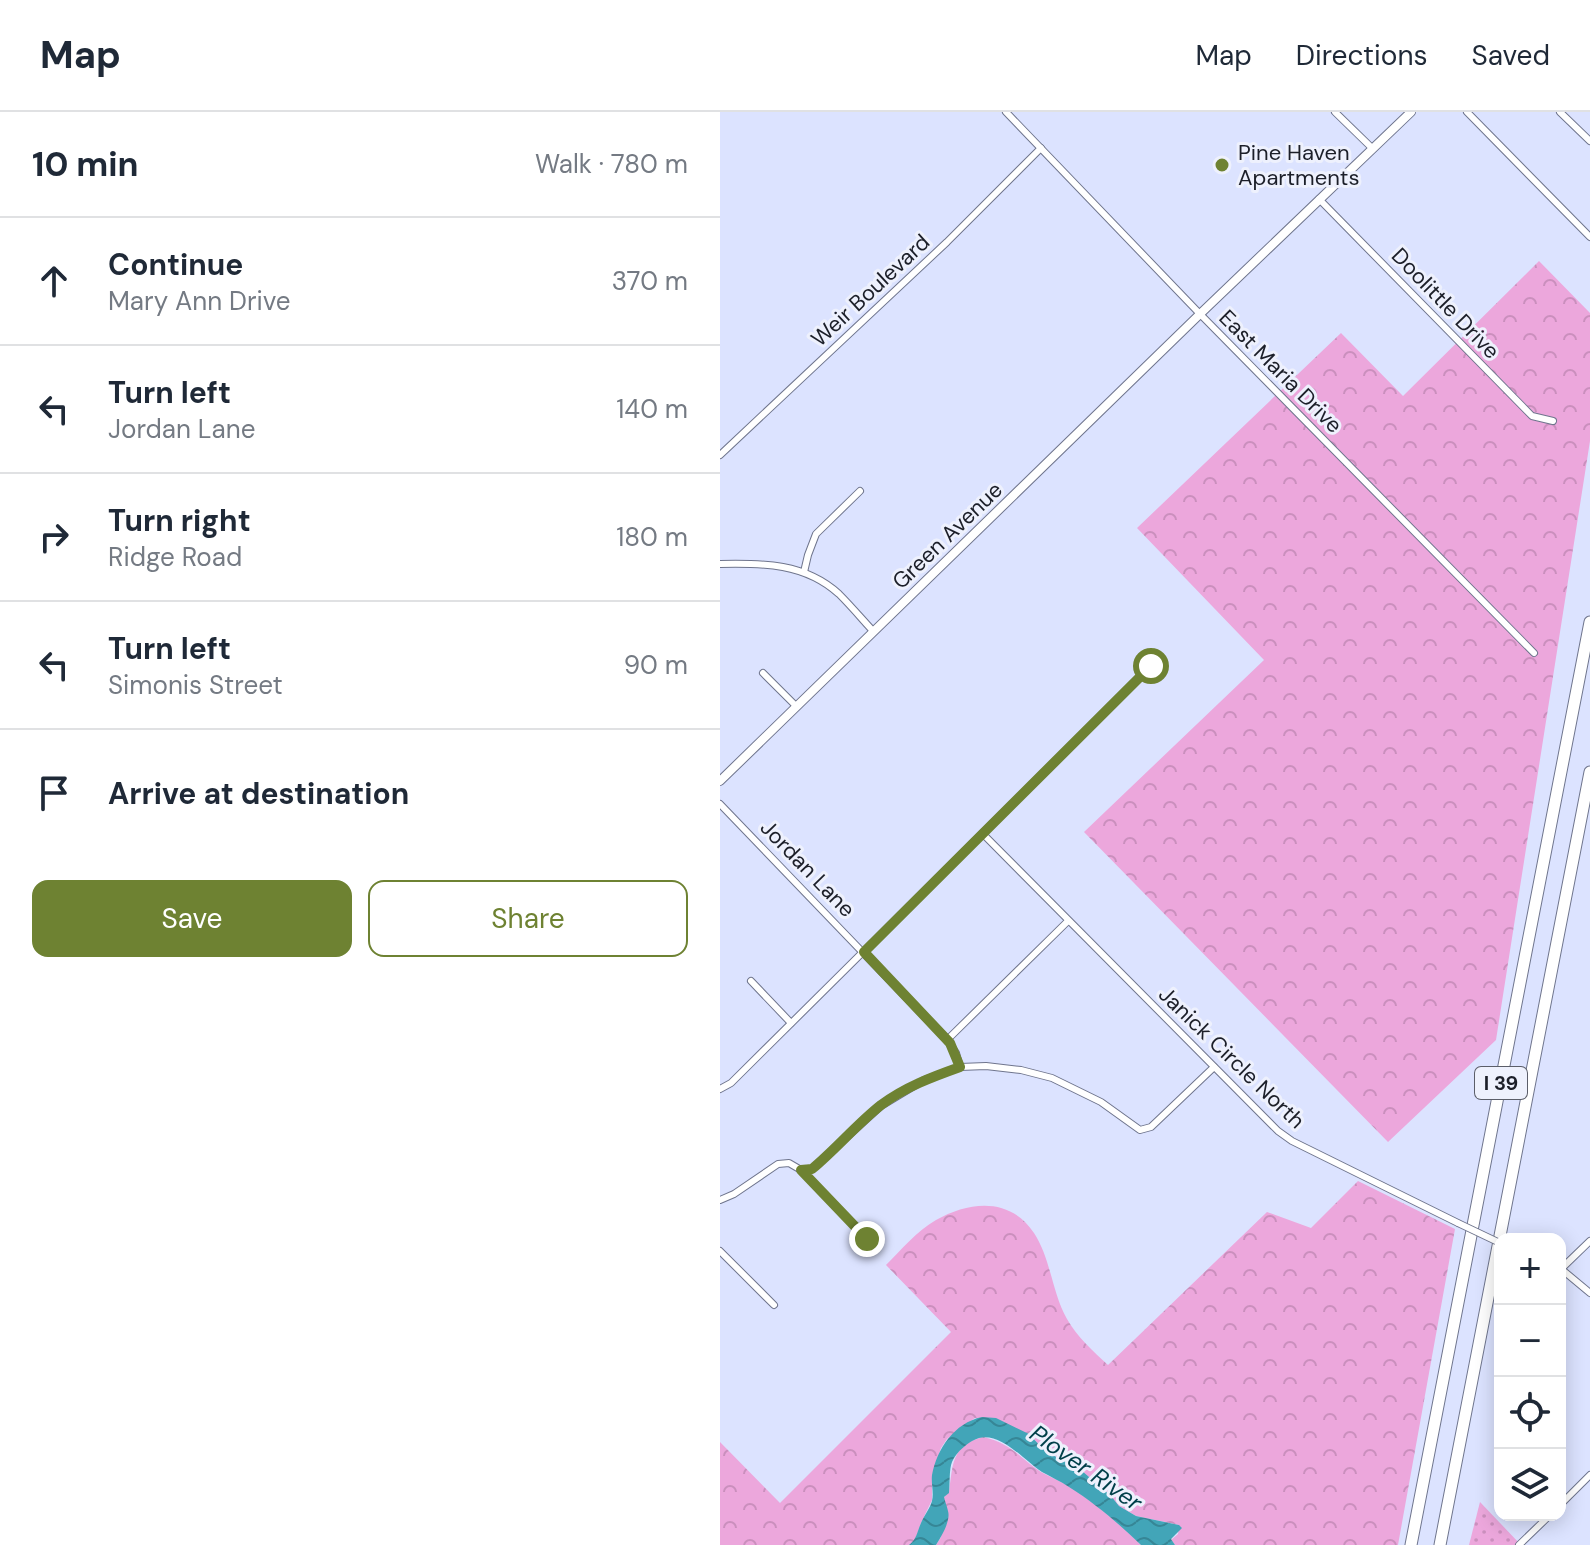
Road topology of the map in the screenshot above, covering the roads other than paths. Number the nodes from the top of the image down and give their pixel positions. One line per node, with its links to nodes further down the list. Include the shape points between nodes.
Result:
1 (1006, 112): 7 (street, East Maria Drive)
2 (1335, 112): 8 (street)
3 (1411, 112): 8 (street, Green Avenue)
4 (1467, 112): 10 (street)
5 (1560, 112): 6 (street)
6 (1590, 141)
7 (1041, 148): 11 (street, East Maria Drive); 13 (street, Weir Boulevard)
8 (1373, 149): 9 (street, Green Avenue)
9 (1319, 199): 11 (street, Green Avenue); 12 (street, Doolittle Drive, via 1532,416)
10 (1590, 237)
11 (1200, 314): 18 (street, Green Avenue); 19 (street, East Maria Drive)
12 (1553, 421)
13 (720, 455)
14 (860, 491): 16 (street, via 816,534)
15 (720, 564): 16 (street, via 785,566)
16 (804, 572): 18 (street, via 839,595)
17 (1590, 622): 48 (highway, I 39)
18 (873, 631): 22 (street, Green Avenue)
19 (1534, 653)
20 (1151, 666): 26 (street)
21 (763, 673): 22 (street)
22 (796, 706): 24 (street, Green Avenue)
23 (1590, 772): 49 (highway, I 39)
24 (720, 781)
25 (720, 804): 28 (street, Jordan Lane)
26 (983, 834): 27 (street, Janick Circle North); 28 (street)
27 (1068, 921): 31 (street); 33 (street, Janick Circle North)
28 (864, 952): 30 (street); 31 (street, Jordan Lane)
29 (751, 981): 30 (street)
30 (791, 1023): 34 (street)
31 (947, 1040): 32 (street, Jordan Lane)
32 (960, 1067): 33 (street, via 1021,1070 1052,1078 1101,1102 1140,1130 1151,1127); 35 (street, via 902,1092 812,1169)
33 (1214, 1067): 38 (street, Janick Circle North, bridge, via 1292,1141)
34 (720, 1089)
35 (801, 1170): 36 (street, via 778,1164); 37 (street)
36 (720, 1200)
37 (867, 1239)
38 (1494, 1240)
39 (1590, 1241): 41 (street)
40 (720, 1251): 44 (street)
41 (1566, 1263)
42 (1566, 1272): 43 (street)
43 (1590, 1293)
44 (774, 1305)
45 (1590, 1475): 46 (street)
46 (1566, 1499)
47 (1544, 1521): 50 (street)
48 (1411, 1545)
49 (1440, 1545)
50 (1519, 1545)

